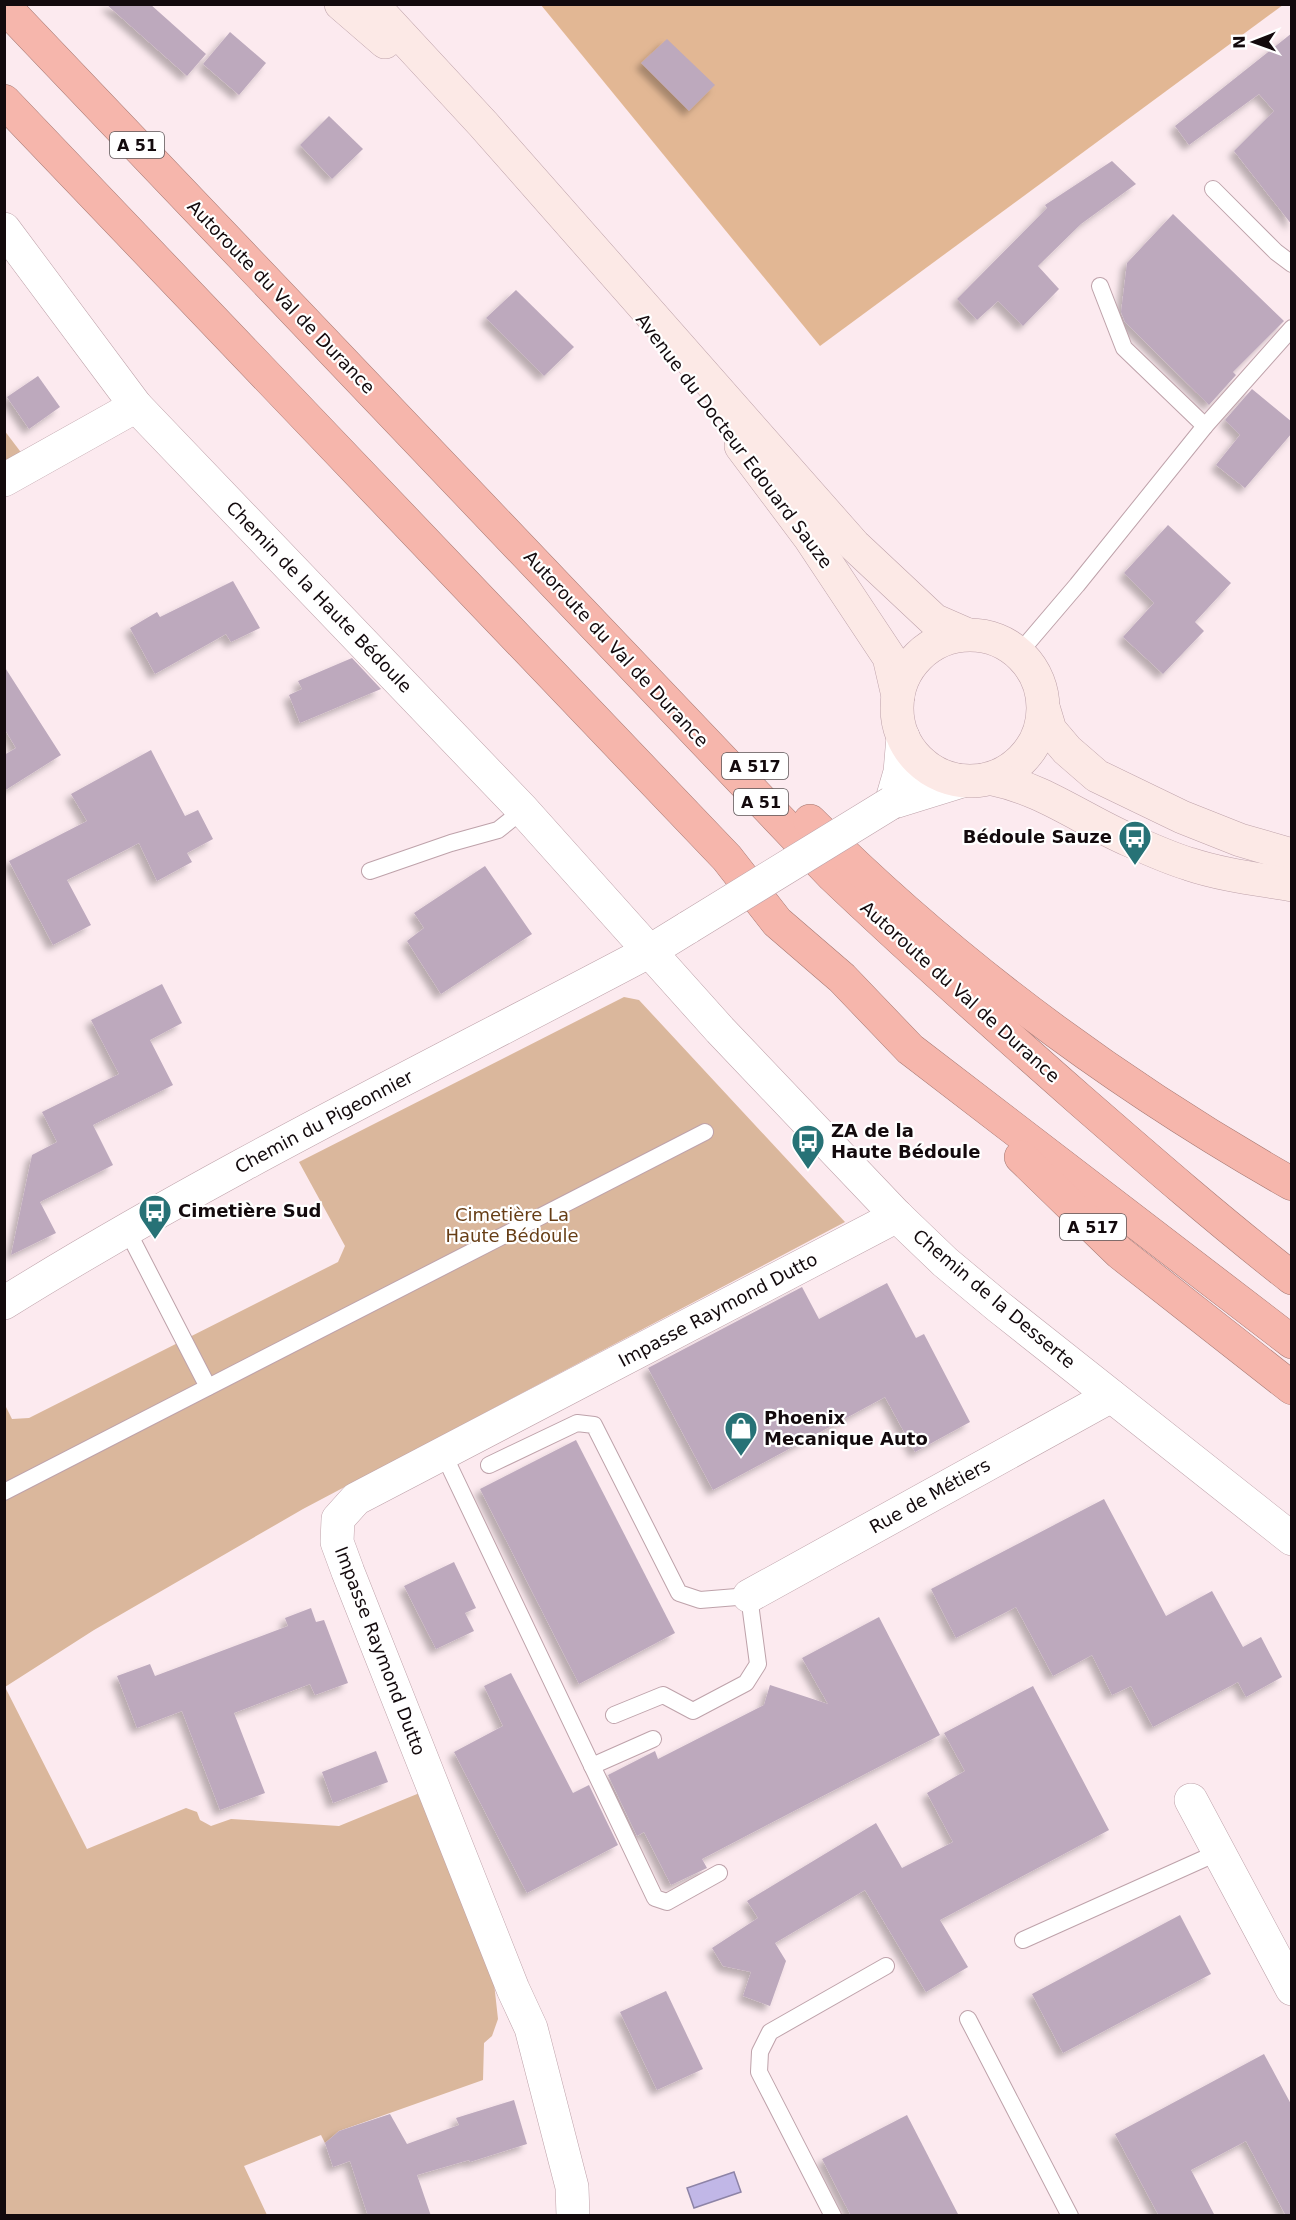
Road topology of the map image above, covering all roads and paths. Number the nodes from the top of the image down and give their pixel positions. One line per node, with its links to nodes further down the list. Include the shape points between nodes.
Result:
1 (341, 4): 5 (street, Avenue du Docteur Edouard Sauze)
2 (372, 4): 5 (street, Avenue du Docteur Edouard Sauze)
3 (4, 6): 10 (highway, Autoroute du Val de Durance / A 51)
4 (4, 101): 28 (highway, via 727,858 777,922 842,978)
5 (483, 124): 7 (street, Avenue du Docteur Edouard Sauze)
6 (1213, 189): 9 (lane)
7 (549, 198): 16 (street, Avenue du Docteur Edouard Sauze, via 854,545 934,620); 18 (street, Avenue du Docteur Edouard Sauze, via 810,538 889,657)
8 (4, 229): 13 (street, Chemin de la Haute Bédoule)
9 (1292, 264)
10 (270, 285): 30 (highway, A 517, via 890,896 976,971 1098,1062 1222,1145); 33 (highway, Autoroute du Val de Durance / A 51, via 833,876 1090,1108)
11 (1100, 286): 14 (lane, via 1124,348)
12 (1292, 328): 14 (lane)
13 (136, 406): 15 (street); 23 (street, Chemin de la Haute Bédoule)
14 (1205, 426): 17 (lane)
15 (4, 480)
16 (966, 634): 17 (street, via 995,638); 18 (street, via 942,640 921,653 906,673)
17 (1019, 653): 19 (street, via 1033,669)
18 (898, 696): 20 (street, via 897,717)
19 (1044, 710): 21 (street, via 1040,732 1029,753 1013,768); 24 (street, via 1050,730 1097,776 1200,824)
20 (903, 736): 21 (street, via 925,766 942,776); 22 (street, via 900,772)
21 (977, 780): 22 (street, Chemin du Pigeonnier); 26 (street, via 1013,783 1127,840 1189,865)
22 (891, 803): 27 (street, Chemin du Pigeonnier, bridge)
23 (523, 810): 25 (lane, via 498,830); 27 (street, Chemin de la Haute Bédoule)
24 (1292, 855)
25 (370, 871)
26 (1292, 885)
27 (650, 951): 31 (street, Chemin de la Desserte); 32 (street, Chemin du Pigeonnier, via 363,1100)
28 (910, 1049): 35 (highway); 37 (highway, A 517, via 1120,1253)
29 (705, 1132): 36 (lane)
30 (1292, 1184)
31 (897, 1216): 38 (street, Chemin de la Desserte, via 954,1269); 39 (street, Impasse Raymond Dutto)
32 (127, 1230): 34 (street, Chemin du Pigeonnier); 36 (lane)
33 (1292, 1278)
34 (4, 1303)
35 (1292, 1342)
36 (208, 1387): 41 (lane)
37 (1292, 1388)
38 (1111, 1396): 42 (street, Chemin de la Desserte); 43 (street, Rue de Métiers)
39 (443, 1453): 46 (lane); 54 (street, Impasse Raymond Dutto, via 356,1498 338,1519 337,1542 531,2028 572,2187)
40 (489, 1466): 43 (lane, via 577,1423 594,1425 679,1593 700,1600)
41 (4, 1492)
42 (1292, 1539)
43 (749, 1596): 44 (lane, via 758,1664 746,1683 693,1711 663,1695)
44 (614, 1715)
45 (653, 1738): 46 (lane)
46 (592, 1766): 49 (lane, via 655,1898 667,1902)
47 (1191, 1800): 48 (street)
48 (1219, 1852): 50 (lane); 52 (street)
49 (719, 1873)
50 (1023, 1940)
51 (885, 1966): 55 (lane, via 770,2032 760,2052 759,2072)
52 (1292, 1989)
53 (968, 2019): 56 (lane)
54 (573, 2216)
55 (833, 2216)
56 (1070, 2216)

